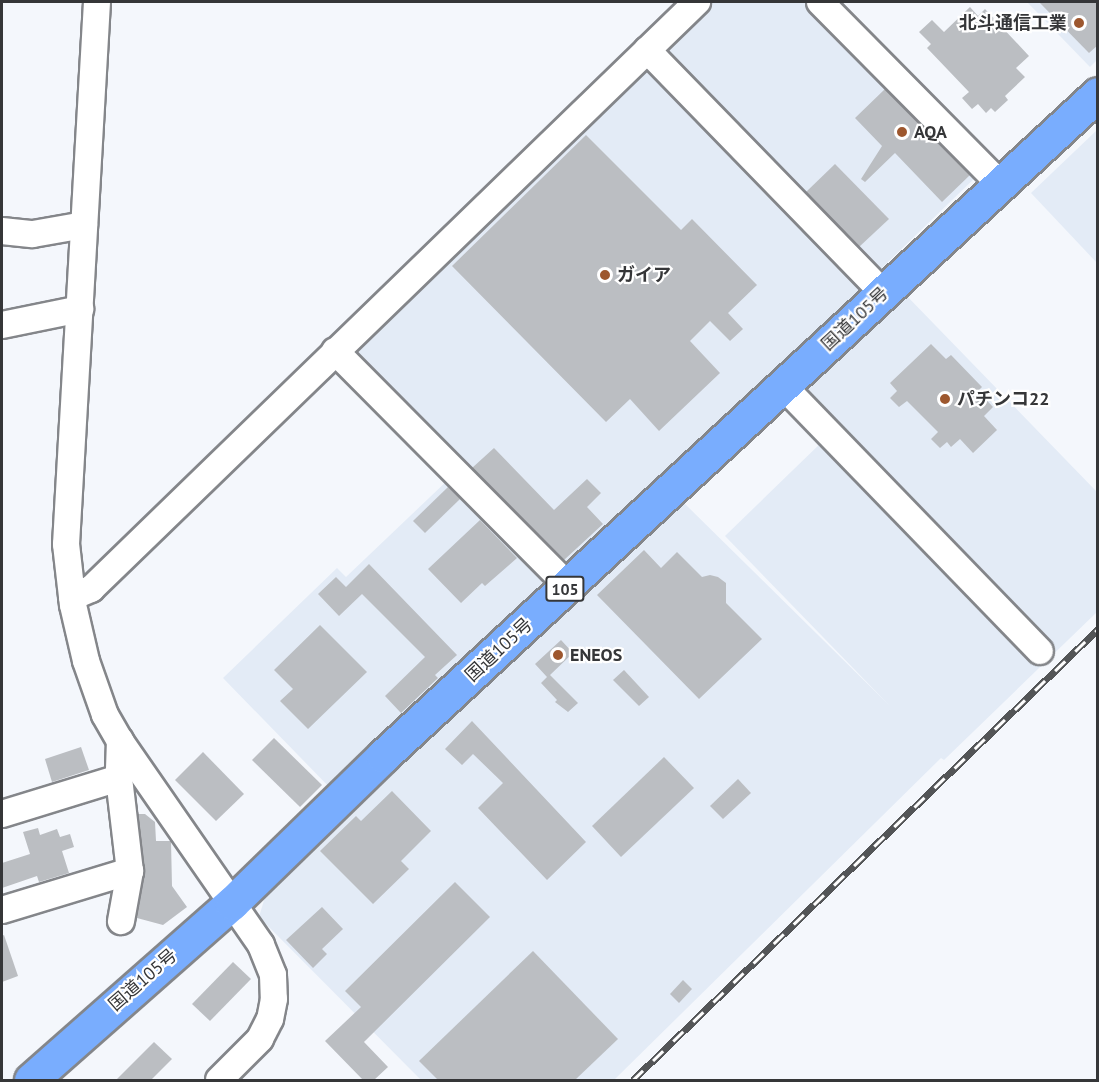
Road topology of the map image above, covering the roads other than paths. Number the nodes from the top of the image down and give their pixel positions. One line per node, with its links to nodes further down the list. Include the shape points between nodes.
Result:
1 (97, 2): 7 (street)
2 (697, 2): 4 (street)
3 (820, 2): 6 (street)
4 (647, 50): 9 (street); 12 (street)
5 (1098, 94): 6 (highway, 国道105号 / 105)
6 (1000, 184): 9 (highway, 国道105号 / 105)
7 (84, 225): 8 (street, via 33,234); 10 (street)
8 (2, 231)
9 (883, 293): 13 (highway, 国道105号 / 105)
10 (80, 309): 11 (street); 15 (street, via 66,544)
11 (2, 325)
12 (335, 351): 14 (street); 15 (street, via 91,589)
13 (783, 386): 14 (highway, 国道105号 / 105); 16 (street)
14 (568, 586): 21 (highway, 国道105号 / 105, via 383,756)
15 (72, 597): 17 (street, via 86,661 105,715)
16 (1040, 651)
17 (120, 740): 18 (street); 21 (street)
18 (119, 778): 19 (street); 20 (street)
19 (2, 814)
20 (130, 871): 22 (street); 23 (street)
21 (232, 903): 24 (highway, 国道105号 / 105); 25 (street, via 261,945 273,975 274,999 260,1039)
22 (2, 910)
23 (121, 921)
24 (31, 1080)
25 (219, 1080)

